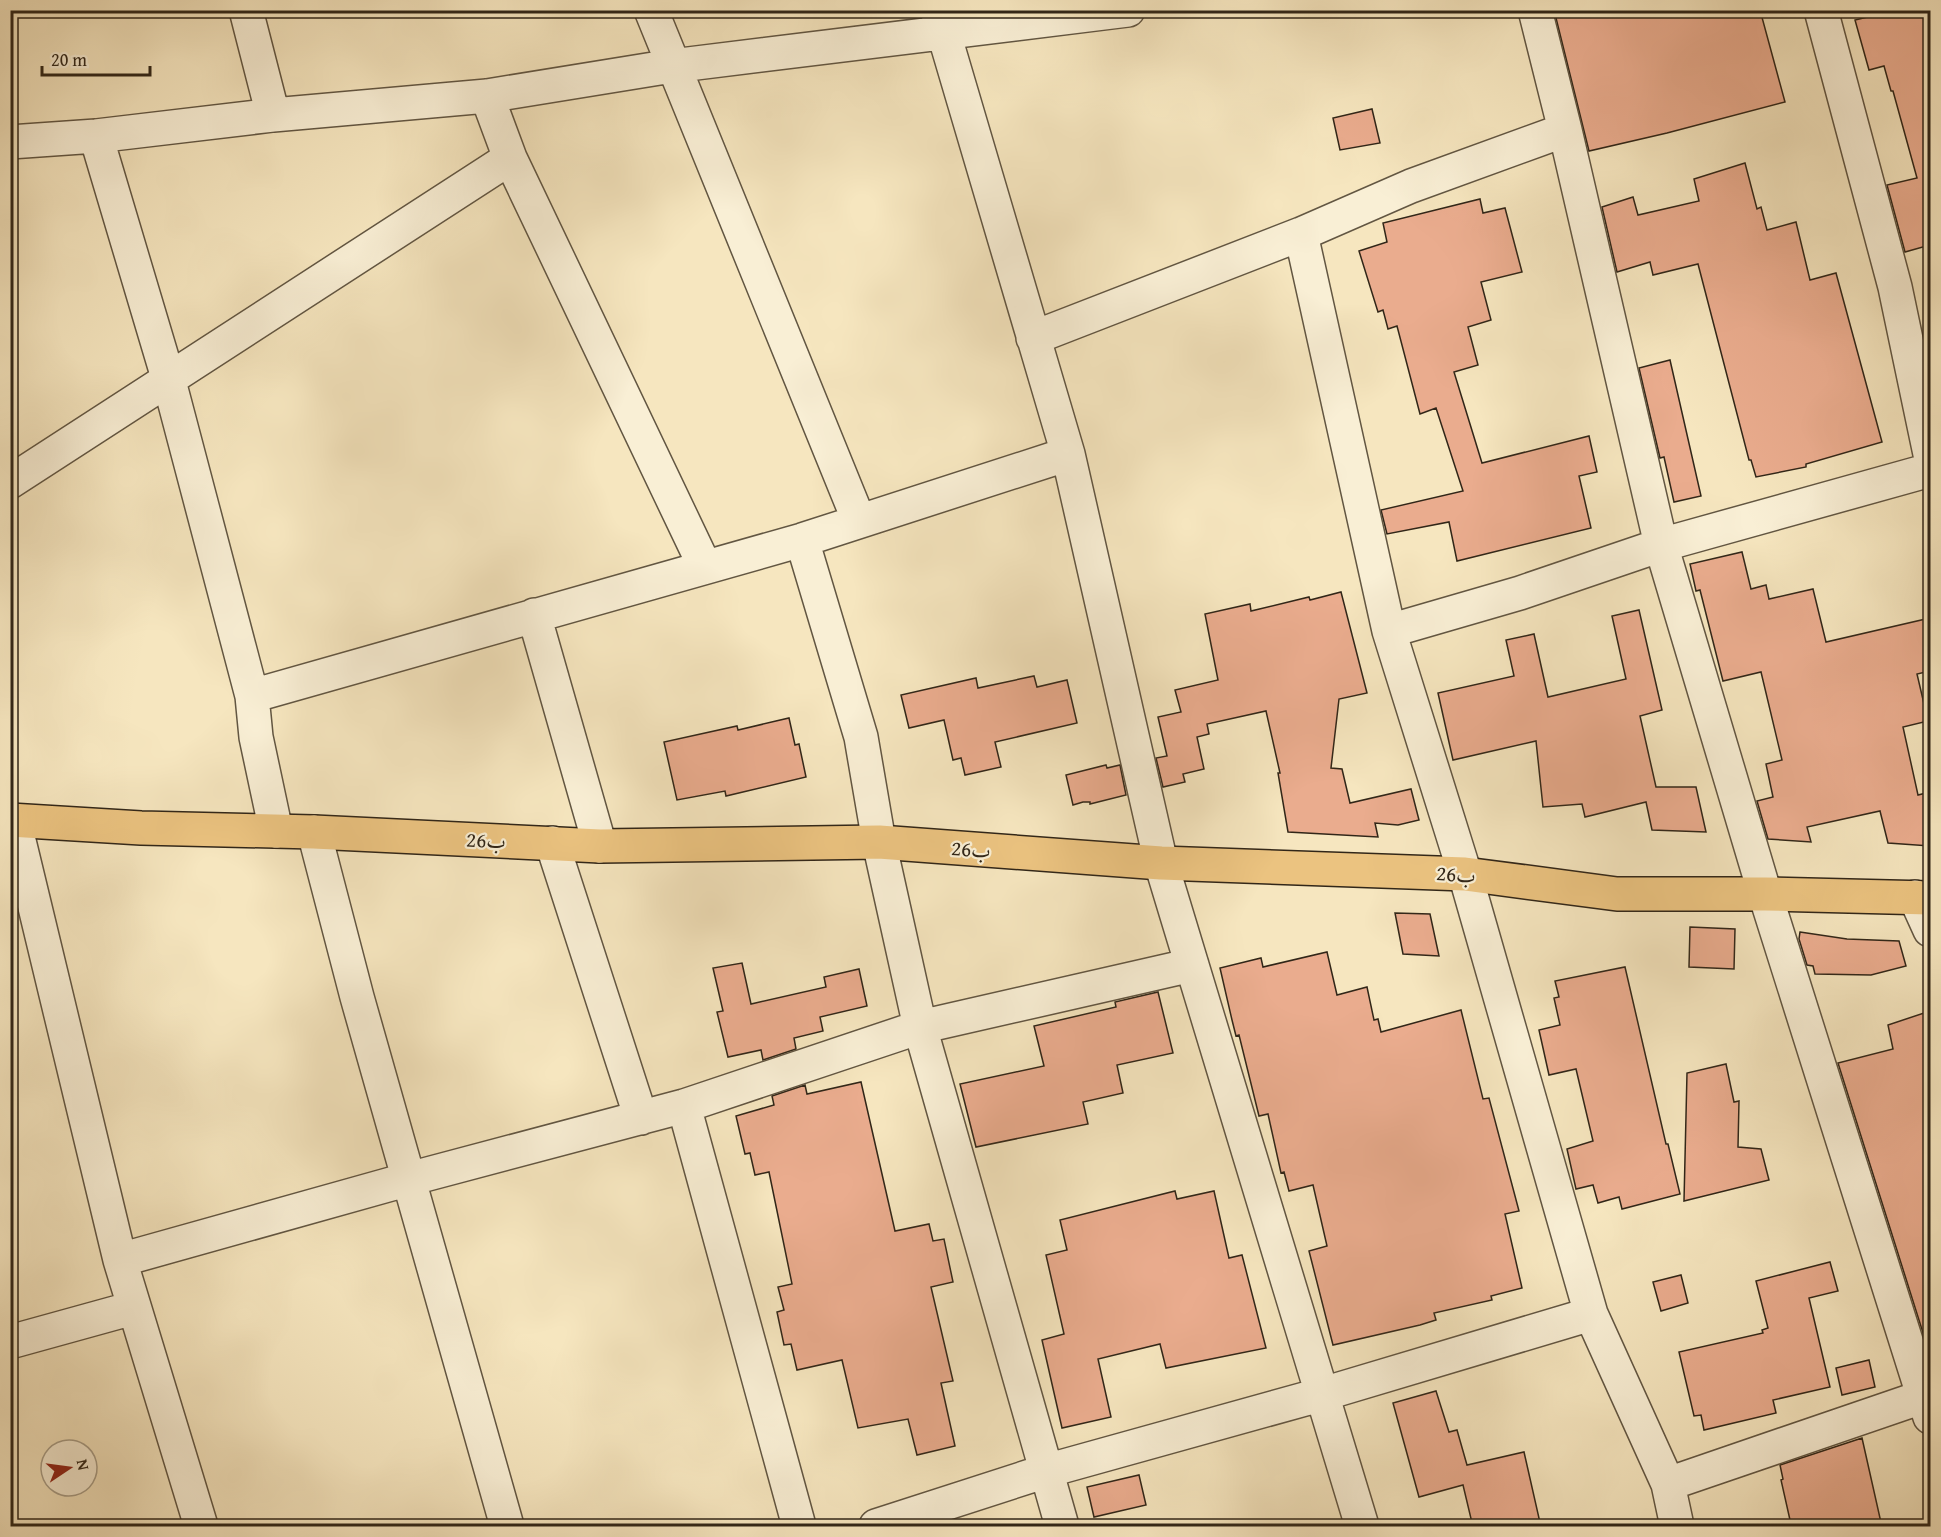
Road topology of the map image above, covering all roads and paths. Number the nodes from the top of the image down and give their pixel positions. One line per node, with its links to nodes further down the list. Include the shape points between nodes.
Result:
1 (246, 10): 9 (street)
2 (651, 10): 7 (street)
3 (1535, 10): 10 (street)
4 (1821, 10): 18 (street, via 1895,287)
5 (1117, 11): 6 (street)
6 (941, 22): 7 (street); 15 (street)
7 (672, 66): 8 (street); 21 (street)
8 (487, 96): 9 (street); 13 (street)
9 (273, 116): 11 (street)
10 (1565, 130): 14 (street, via 1411,186); 23 (street)
11 (96, 136): 12 (street); 16 (street)
12 (10, 142)
13 (510, 158): 16 (street); 24 (street)
14 (1301, 234): 15 (street); 26 (street)
15 (1033, 338): 17 (street)
16 (169, 381): 20 (street); 27 (street)
17 (1068, 454): 21 (street); 34 (street)
18 (1930, 454)
19 (1930, 470): 23 (street)
20 (10, 482)
21 (859, 520): 22 (street)
22 (802, 540): 24 (street); 31 (street, via 861,737)
23 (1661, 546): 26 (street); 36 (street)
24 (705, 567): 25 (street)
25 (534, 615): 27 (street); 33 (street)
26 (1389, 631): 35 (street)
27 (252, 696): 29 (street, via 256,737)
28 (12, 820): 29 (highway, 26ب); 38 (street)
29 (276, 831): 30 (highway, 26ب)
30 (314, 832): 32 (highway, 26ب); 44 (street)
31 (879, 842): 33 (highway, 26ب); 34 (highway, 26ب); 41 (street)
32 (552, 843): 33 (highway, 26ب); 43 (street)
33 (600, 846)
34 (1161, 863): 35 (highway, 26ب); 40 (street)
35 (1466, 874): 36 (highway, 26ب, via 1617,894); 47 (street)
36 (1765, 894): 37 (highway, 26ب); 50 (street)
37 (1923, 897): 39 (street)
38 (21, 901): 45 (street)
39 (1930, 930)
40 (1192, 964): 41 (street); 49 (street)
41 (920, 1027): 42 (street); 51 (street)
42 (684, 1106): 43 (street); 55 (street)
43 (641, 1118): 44 (street)
44 (409, 1179): 45 (street); 54 (street)
45 (120, 1260): 46 (street)
46 (133, 1308): 48 (street); 53 (street)
47 (1591, 1314): 49 (street); 52 (street)
48 (10, 1342)
49 (1323, 1394): 51 (street); 58 (street)
50 (1928, 1407): 52 (street)
51 (1046, 1471): 56 (street); 57 (street)
52 (1668, 1484): 59 (street)
53 (201, 1527)
54 (507, 1527)
55 (799, 1527)
56 (876, 1527)
57 (1062, 1527)
58 (1362, 1527)
59 (1677, 1527)

